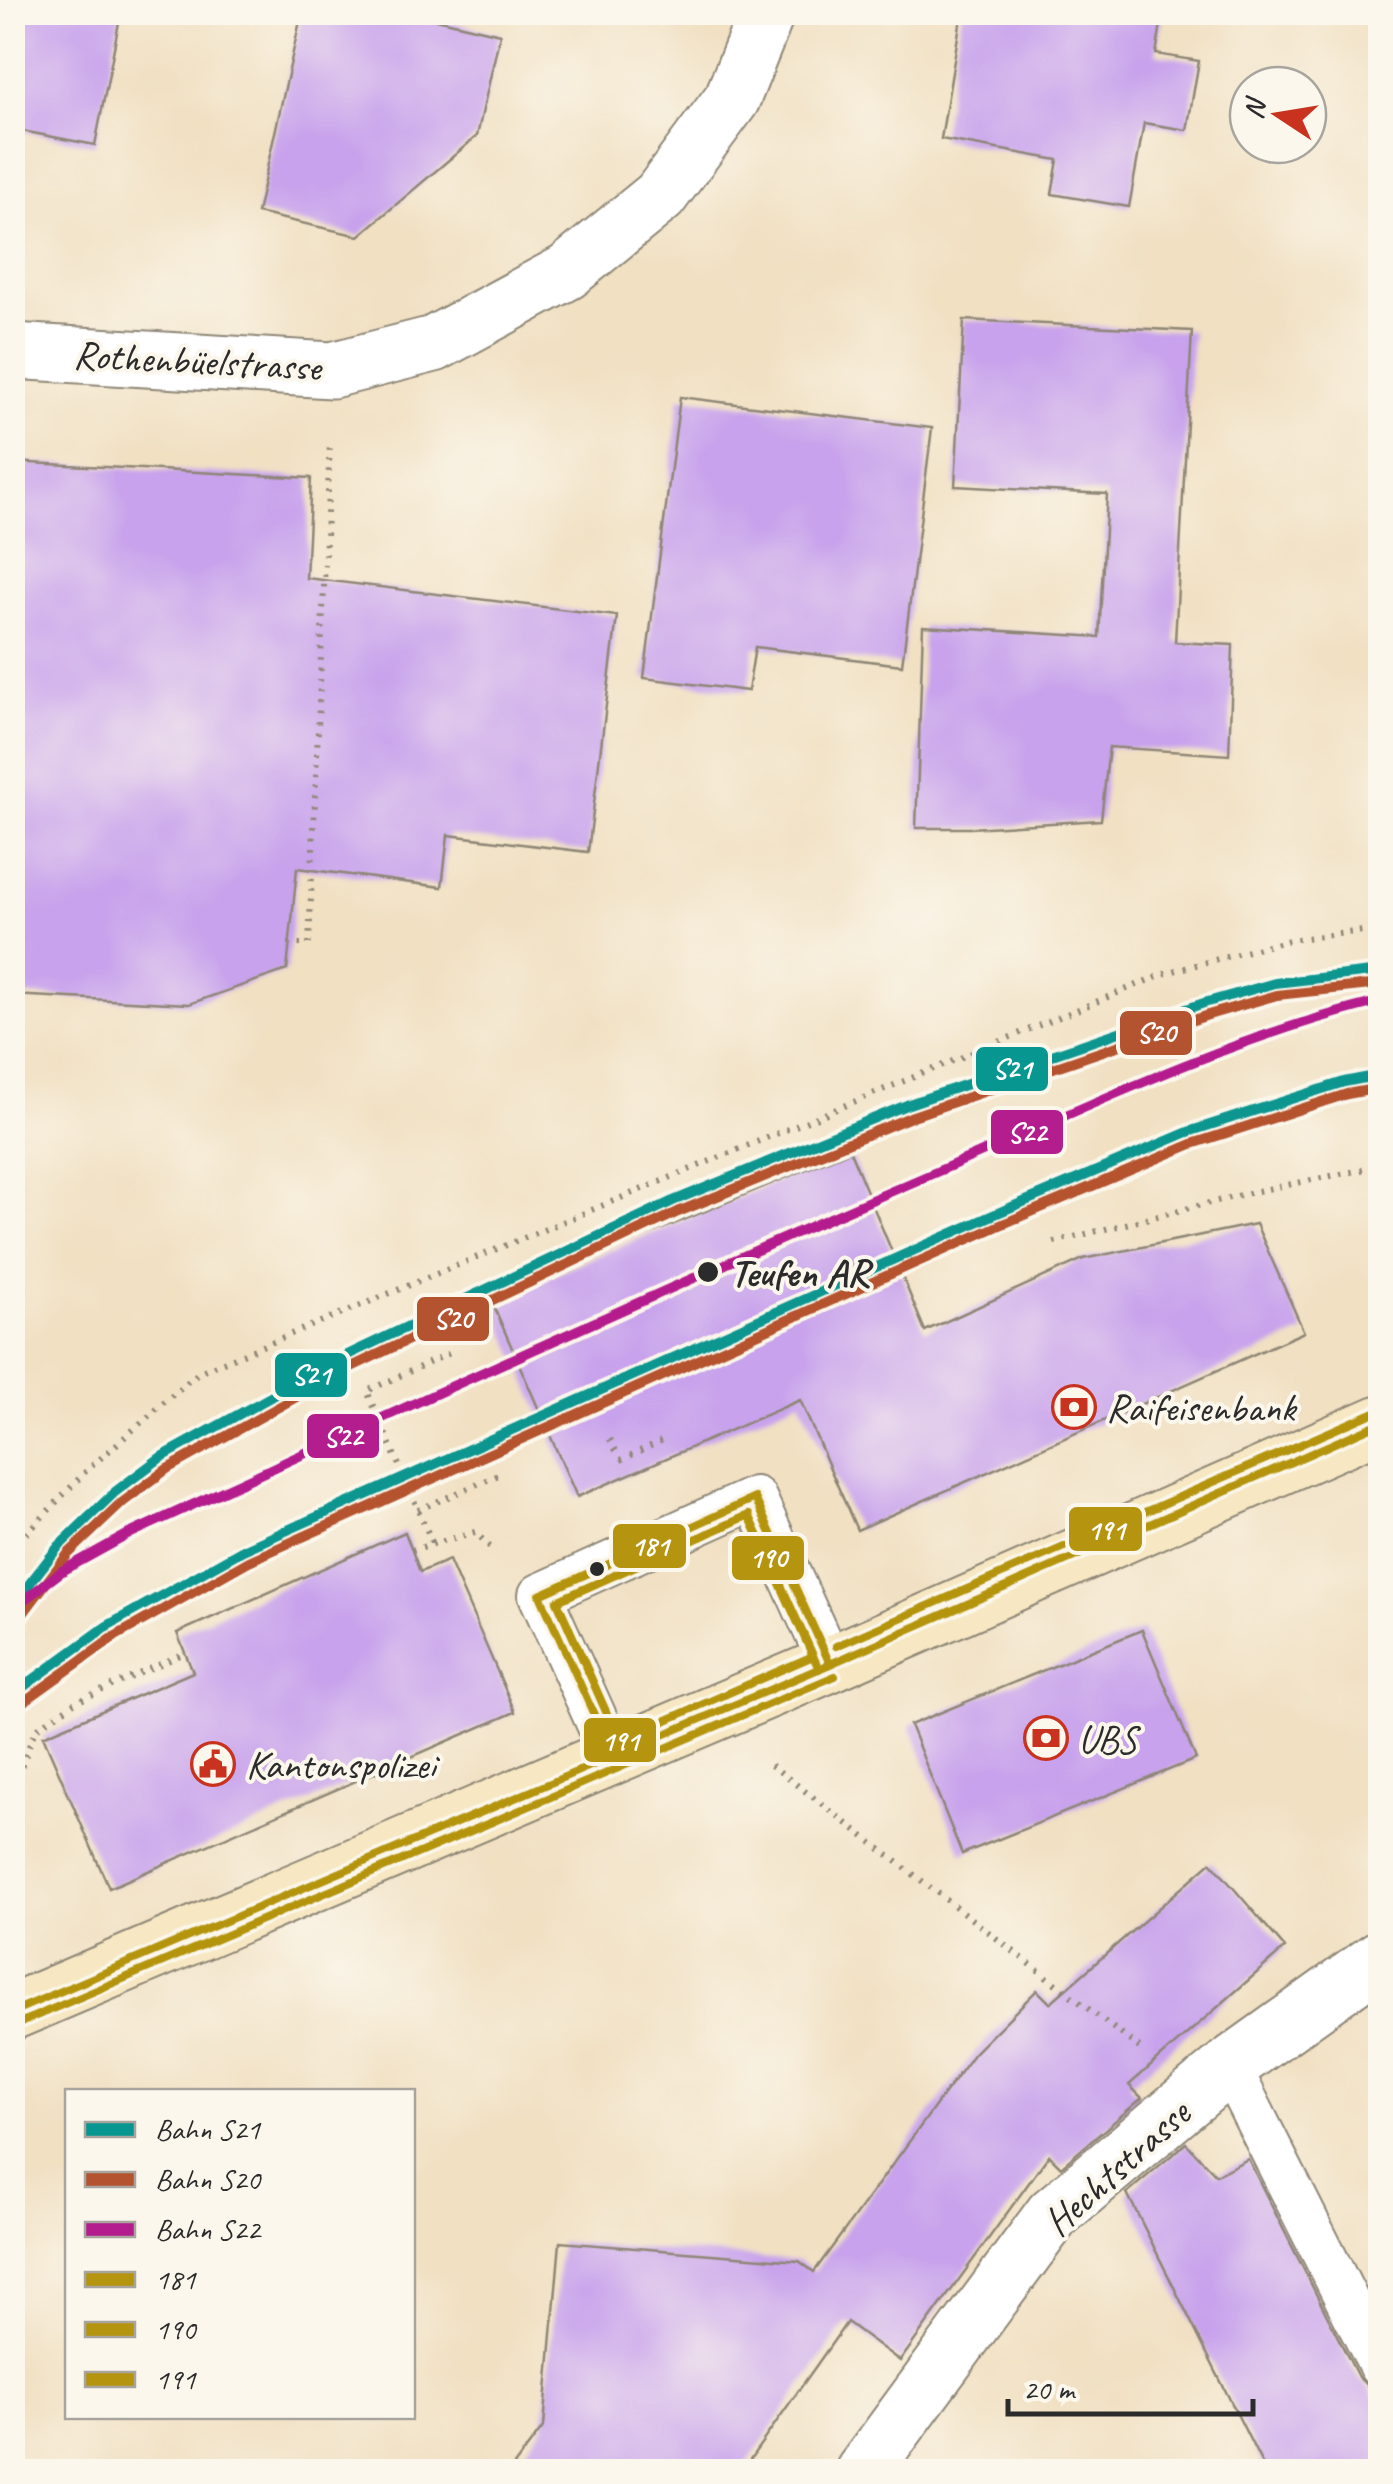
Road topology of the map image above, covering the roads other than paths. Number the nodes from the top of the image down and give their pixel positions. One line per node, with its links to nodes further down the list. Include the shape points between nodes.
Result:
1 (767, 12): 2 (street, Rothenbüelstrasse, via 732,99 660,196 567,272 434,344 332,370)
2 (12, 351)
3 (1380, 1423): 4 (main road)
4 (830, 1664): 5 (main road); 5 (lane, via 756,1498 540,1594)
5 (612, 1757): 7 (main road)
6 (1380, 1958): 8 (street, Hechtstrasse)
7 (12, 2012)
8 (1214, 2080): 9 (lane); 10 (street, Hechtstrasse, via 1053,2214)
9 (1380, 2366)
10 (863, 2472)

